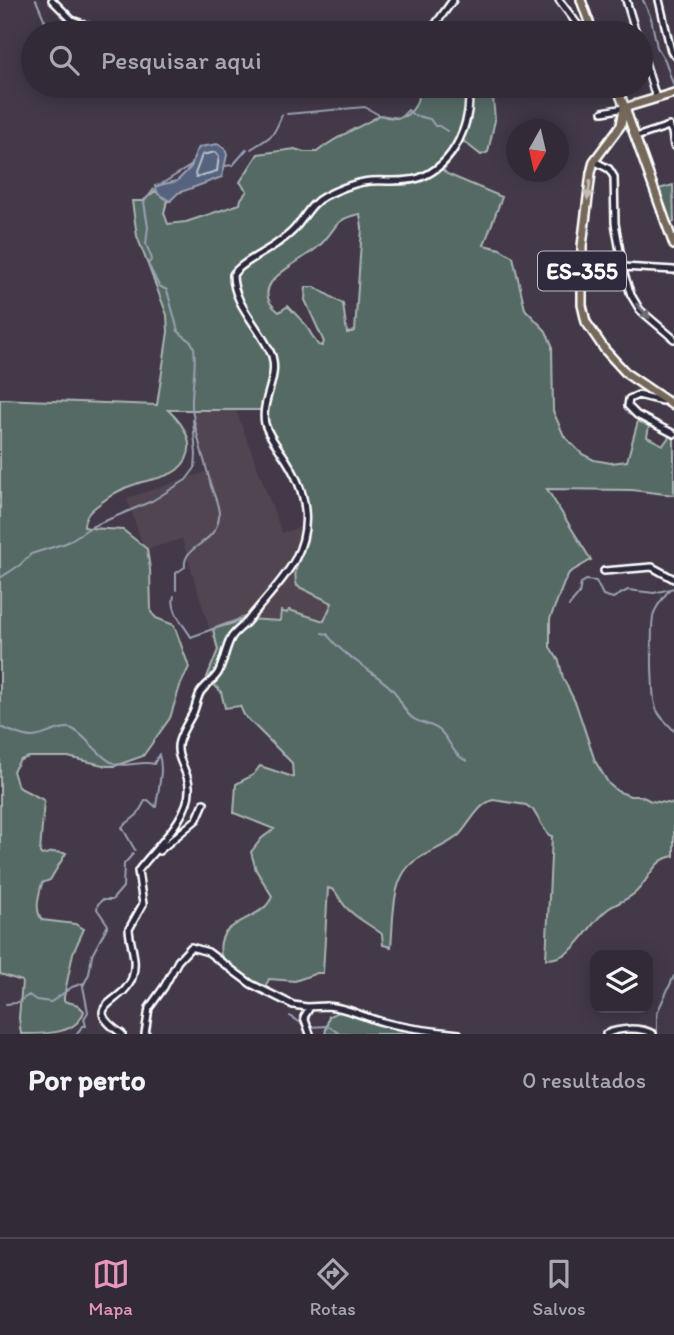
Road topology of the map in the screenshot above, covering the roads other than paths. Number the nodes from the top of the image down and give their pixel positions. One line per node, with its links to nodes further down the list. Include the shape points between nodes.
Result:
1 (52, 0): 7 (street)
2 (453, 0): 8 (street)
3 (559, 0): 9 (street)
4 (581, 0): 10 (main road)
5 (626, 0): 11 (street)
6 (659, 0): 12 (street)
7 (75, 21)
8 (438, 21)
9 (575, 21)
10 (589, 21)
11 (632, 21)
12 (674, 55)
13 (653, 88): 17 (street)
14 (673, 94): 17 (main road)
15 (470, 98): 34 (street, via 467,124 459,141 435,170 416,179 362,183 318,200 284,239 234,272 238,295 272,357 265,422 303,493 305,539 298,558 232,636 217,674 200,693 177,749 190,787 185,810)
16 (621, 98): 18 (main road)
17 (656, 98): 18 (main road)
18 (624, 107): 19 (street); 20 (main road, ES-355); 21 (main road)
19 (603, 113)
20 (618, 131): 21 (main road); 23 (main road, ES-355)
21 (635, 134): 22 (street, via 669,126); 24 (main road)
22 (674, 146)
23 (594, 161): 25 (street, via 614,177 614,216); 28 (main road, ES-355, one-way to 28, via 582,246 583,314 605,350 627,374)
24 (674, 246)
25 (623, 267): 26 (street); 27 (street, one-way to 27, via 635,303)
26 (674, 271)
27 (674, 339)
28 (665, 402): 29 (main road, ES-355); 30 (street, via 638,395 628,406)
29 (674, 406)
30 (674, 434)
31 (604, 571): 32 (street, via 648,567)
32 (674, 579)
33 (204, 803): 34 (street, via 197,819)
34 (154, 854): 36 (street, via 138,871 143,904 129,929 135,957 131,980 122,994 103,1008 105,1021)
35 (327, 1006): 37 (street, via 293,1005 251,984 208,952 191,947 149,1008); 38 (street, via 307,1009 304,1020); 39 (street, via 418,1031)
36 (122, 1034)
37 (145, 1034)
38 (310, 1034)
39 (459, 1034)
40 (606, 1034): 41 (street, via 645,1030)
41 (653, 1034)

